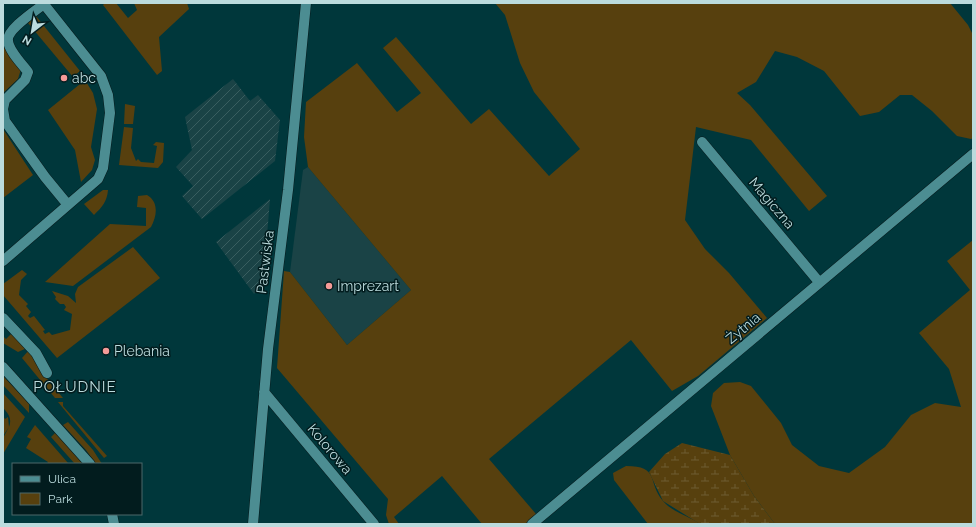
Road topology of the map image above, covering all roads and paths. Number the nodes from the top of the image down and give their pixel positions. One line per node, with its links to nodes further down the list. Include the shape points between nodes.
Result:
1 (43, 3): 5 (street, via 101,76 108,95 110,113 104,168 98,179); 5 (street, via 9,32 9,46 28,72 25,80 5,100 4,118 33,161)
2 (306, 3): 11 (street, Pastwiska, via 288,190)
3 (702, 142): 7 (street, Magiczna)
4 (973, 154): 7 (street, Żytnia)
5 (68, 205): 6 (street)
6 (3, 261)
7 (819, 282): 15 (street, Żytnia)
8 (3, 318): 10 (street, via 36,353)
9 (3, 367): 12 (street)
10 (47, 373)
11 (264, 392): 13 (street, Pastwiska); 14 (street, Kolorowa)
12 (89, 463)
13 (253, 524)
14 (374, 524)
15 (532, 524)

